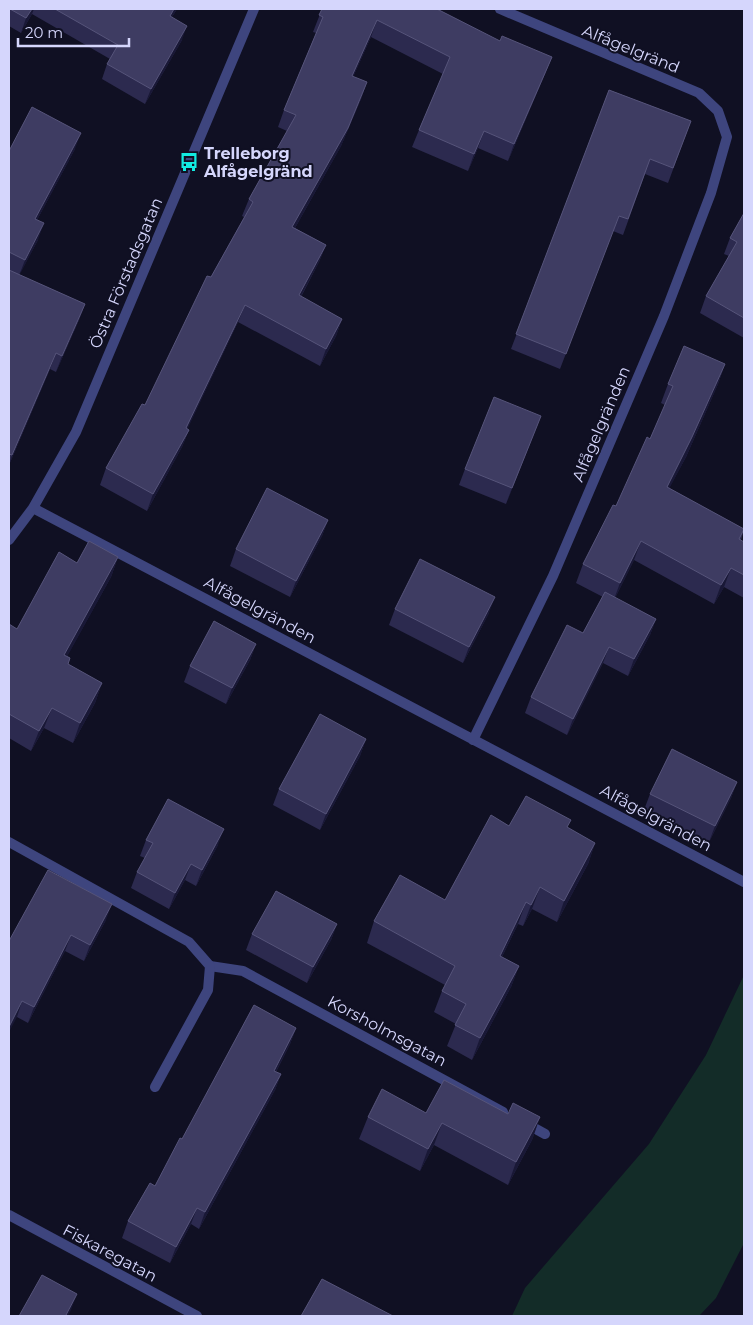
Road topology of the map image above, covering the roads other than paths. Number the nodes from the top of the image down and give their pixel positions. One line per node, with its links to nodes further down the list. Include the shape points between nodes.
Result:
1 (254, 9): 4 (street, Östra Förstadsgatan, via 76,432)
2 (500, 9): 3 (street, Alfågelgränd, via 699,93)
3 (718, 111): 6 (street, Alfågelgränden, via 727,137 712,193 664,316 553,576)
4 (33, 508): 5 (street, Östra Förstadsgatan); 6 (street, Alfågelgränden)
5 (9, 540)
6 (473, 740): 8 (street, Alfågelgränden)
7 (9, 842): 9 (street, via 189,942)
8 (744, 882)
9 (210, 966): 10 (street, via 208,990); 11 (street, Korsholmsgatan, via 244,971)
10 (155, 1087)
11 (545, 1134)
12 (9, 1215): 13 (street, Fiskaregatan)
13 (197, 1316)

